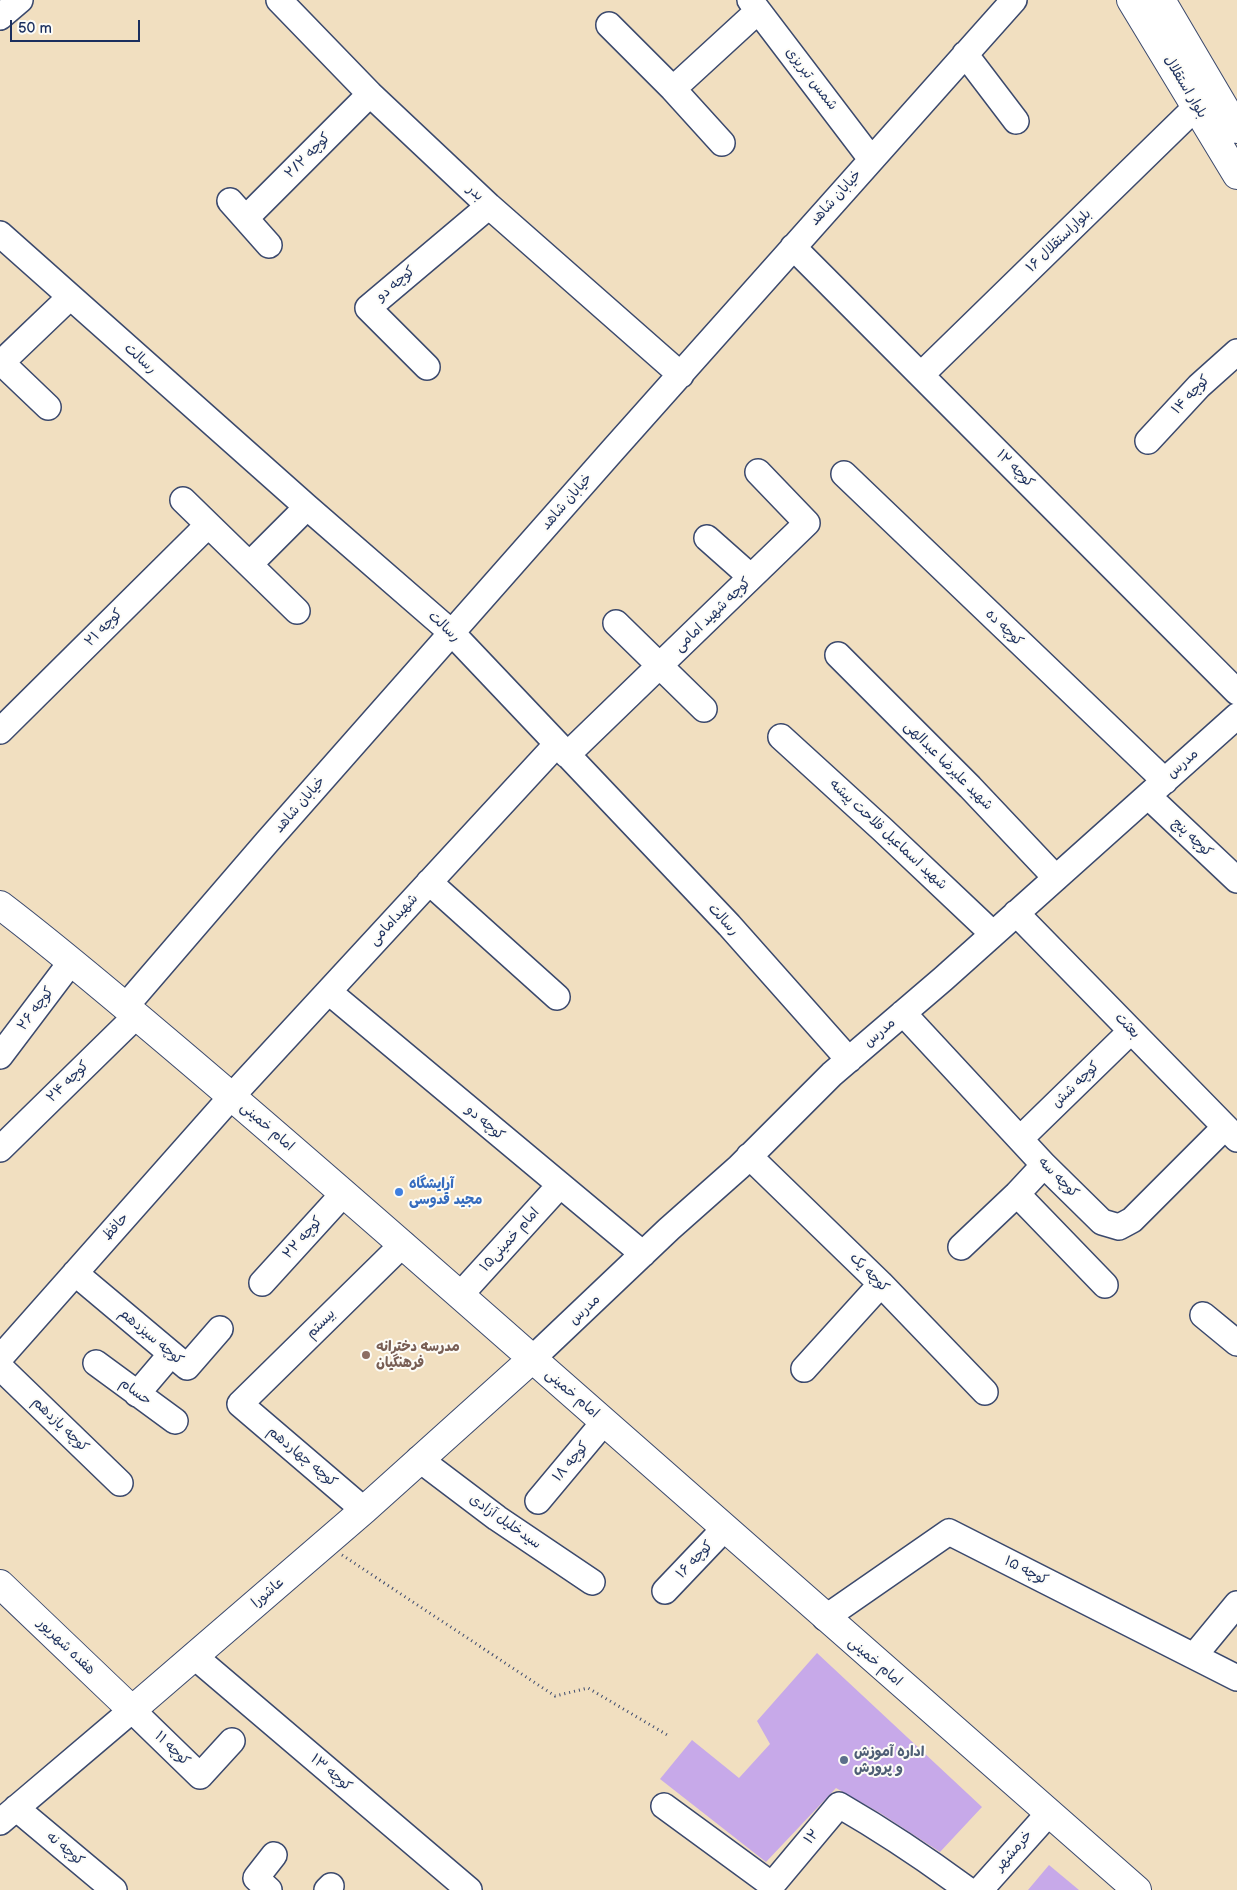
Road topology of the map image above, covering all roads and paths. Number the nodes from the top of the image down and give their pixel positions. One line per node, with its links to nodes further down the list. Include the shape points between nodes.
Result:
1 (20, 0): 7 (street)
2 (279, 0): 11 (street, بدر)
3 (1014, 0): 9 (street, خیابان شاهد)
4 (1131, 0): 12 (main road, بلوار استقلال)
5 (1162, 0): 14 (main road, بلوار استقلال)
6 (754, 6): 10 (street); 16 (street, شمس تبریزی)
7 (0, 17)
8 (609, 25): 10 (street)
9 (965, 54): 13 (street); 16 (street, خیابان شاهد)
10 (673, 89): 15 (street)
11 (370, 94): 18 (street, بدر); 20 (street, کوچه ۲/۲, via 238,210)
12 (1196, 106): 17 (main road, بلوار استقلال); 27 (street, بلواراستقلال ۱۶)
13 (1016, 120)
14 (1235, 121)
15 (722, 143)
16 (871, 158): 21 (street, خیابان شاهد)
17 (1237, 175)
18 (488, 206): 25 (street, کوچه دو, via 368,308); 26 (street, بدر)
19 (0, 234): 22 (street, رسالت)
20 (269, 245)
21 (793, 247): 26 (street, خیابان شاهد); 27 (street, کوچه ۱۲)
22 (70, 297): 24 (street); 33 (street, رسالت)
23 (1237, 352): 29 (street, کوچه ۱۴, via 1198,386)
24 (1, 364): 28 (street)
25 (427, 367)
26 (681, 375): 40 (street, خیابان شاهد)
27 (921, 375): 43 (street, کوچه ۱۲)
28 (48, 407)
29 (1148, 441)
30 (758, 472): 37 (street, کوچه شهید امامی, via 807,523)
31 (844, 474): 49 (street, کوچه ده)
32 (183, 500): 34 (street)
33 (307, 507): 36 (street); 40 (street, رسالت)
34 (208, 525): 36 (street); 46 (street, کوچه ۲۱)
35 (706, 538): 37 (street)
36 (250, 564): 38 (street)
37 (751, 577): 42 (street, کوچه شهید امامی)
38 (297, 611)
39 (616, 623): 42 (street)
40 (452, 633): 48 (street, رسالت); 59 (street, خیابان شاهد)
41 (838, 655): 50 (street, شهید علیرضا عبدالهی)
42 (659, 666): 44 (street); 48 (street, کوچه شهید امامی)
43 (1237, 692)
44 (704, 709)
45 (1237, 716): 49 (street, مدرس)
46 (0, 731)
47 (781, 737): 55 (street, شهید اسماعیل فلاحت پیشه)
48 (562, 750): 52 (street, شهیدامامی); 63 (street, رسالت, via 729,925)
49 (1156, 788): 50 (street, مدرس); 51 (street, کوچه پنج)
50 (1056, 878): 54 (street, مدرس)
51 (1237, 880)
52 (429, 882): 57 (street, شهیدامامی); 58 (street)
53 (0, 905): 56 (main road, امام خمینی)
54 (1016, 913): 55 (street, مدرس); 61 (street, بعثت)
55 (993, 934): 60 (street, مدرس)
56 (71, 962): 59 (main road, امام خمینی); 62 (street, کوچه ۲۶)
57 (329, 992): 64 (street, شهیدامامی); 70 (street, کوچه دو)
58 (557, 997)
59 (130, 1011): 64 (main road, امام خمینی); 67 (street, کوچه ۲۴)
60 (903, 1013): 63 (street, مدرس); 66 (street, کوچه سه)
61 (1132, 1031): 65 (street, بعثت); 66 (street, کوچه شش)
62 (0, 1056)
63 (849, 1060): 68 (street, مدرس)
64 (232, 1096): 71 (main road, امام خمینی); 76 (street, حافظ)
65 (1231, 1133): 69 (street, کوچه سه, via 1132,1220 1119,1227 1102,1222)
66 (1020, 1139): 69 (street, کوچه سه)
67 (0, 1149)
68 (749, 1156): 75 (street, مدرس); 78 (street, کوچه یک)
69 (1044, 1165): 72 (street)
70 (560, 1185): 75 (street, کوچه دو); 80 (street, امام خمینی۱۵)
71 (344, 1193): 73 (main road, امام خمینی); 77 (street, کوچه ۲۲)
72 (1017, 1194): 74 (street); 79 (street)
73 (403, 1244): 80 (main road, امام خمینی); 92 (street, بیستم)
74 (961, 1247)
75 (643, 1254): 86 (street, مدرس)
76 (76, 1273): 84 (street, کوچه سیزدهم); 85 (street, حافظ)
77 (262, 1282)
78 (881, 1284): 89 (street); 90 (street, کوچه یک)
79 (1105, 1285)
80 (461, 1294): 86 (main road, امام خمینی)
81 (1204, 1315): 83 (street)
82 (220, 1329): 84 (street, کوچه سیزدهم, via 187,1367)
83 (1237, 1343)
84 (171, 1354): 91 (street)
85 (0, 1358)
86 (532, 1359): 94 (main road, امام خمینی); 95 (main road, عاشورا)
87 (96, 1363): 91 (street, حسام)
88 (0, 1367): 96 (street, کوچه یازدهم)
89 (804, 1369)
90 (986, 1392)
91 (137, 1394): 93 (street, حسام)
92 (240, 1404): 98 (street, کوچه چهاردهم)
93 (175, 1421)
94 (604, 1422): 97 (street, کوچه ۱۸); 99 (main road, امام خمینی)
95 (420, 1459): 98 (main road, عاشورا); 101 (street, سیدخلیل آزادی, via 497,1518)
96 (120, 1482)
97 (538, 1501)
98 (364, 1510): 100 (main road, عاشورا)
99 (724, 1530): 103 (street, کوچه ۱۶); 105 (main road, امام خمینی)
100 (325, 1544): 106 (main road, عاشورا); 110 (path, via 555,1696 588,1688)
101 (592, 1582)
102 (0, 1584): 109 (main road, هفده شهریور)
103 (666, 1591)
104 (1237, 1604): 107 (street)
105 (825, 1618): 107 (street, کوچه ۱۵, via 949,1532); 113 (main road, امام خمینی)
106 (194, 1656): 109 (main road, عاشورا); 118 (street, کوچه ۱۳)
107 (1194, 1656): 108 (street, کوچه ۱۵)
108 (1237, 1678)
109 (132, 1710): 111 (street, کوچه ۱۱, via 200,1776); 114 (street, عاشورا)
110 (669, 1736)
111 (232, 1741)
112 (664, 1806): 119 (street, ۱۲, via 772,1885 840,1805 878,1827)
113 (1048, 1813): 120 (street, خرمشهر); 121 (main road, امام خمینی)
114 (8, 1815): 116 (street, کوچه نه)
115 (274, 1855): 117 (street, via 256,1878)
116 (114, 1890)
117 (269, 1890)
118 (469, 1890)
119 (968, 1890)
120 (980, 1890)
121 (1137, 1890)

